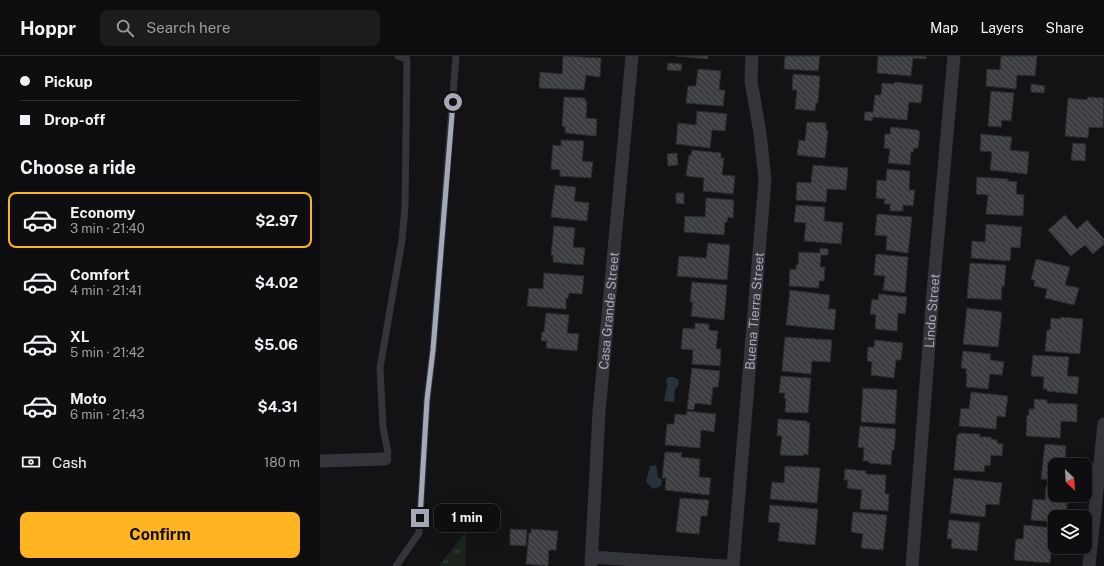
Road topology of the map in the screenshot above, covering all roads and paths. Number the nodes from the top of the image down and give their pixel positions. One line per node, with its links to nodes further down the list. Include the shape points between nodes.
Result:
1 (398, 56): 7 (lane, via 407,59 405,207 402,240 380,368 383,427 388,453)
2 (456, 56): 10 (lane, via 427,400 420,533)
3 (632, 56): 9 (street, Casa Grande Street, via 600,412)
4 (752, 56): 12 (street, Buena Tierra Street, via 751,81 765,180)
5 (954, 56): 13 (street, Lindo Street)
6 (1104, 424): 14 (street)
7 (385, 460): 8 (street)
8 (320, 461)
9 (591, 561): 11 (street)
10 (396, 566)
11 (725, 566)
12 (733, 566)
13 (912, 566)
14 (1089, 566)

